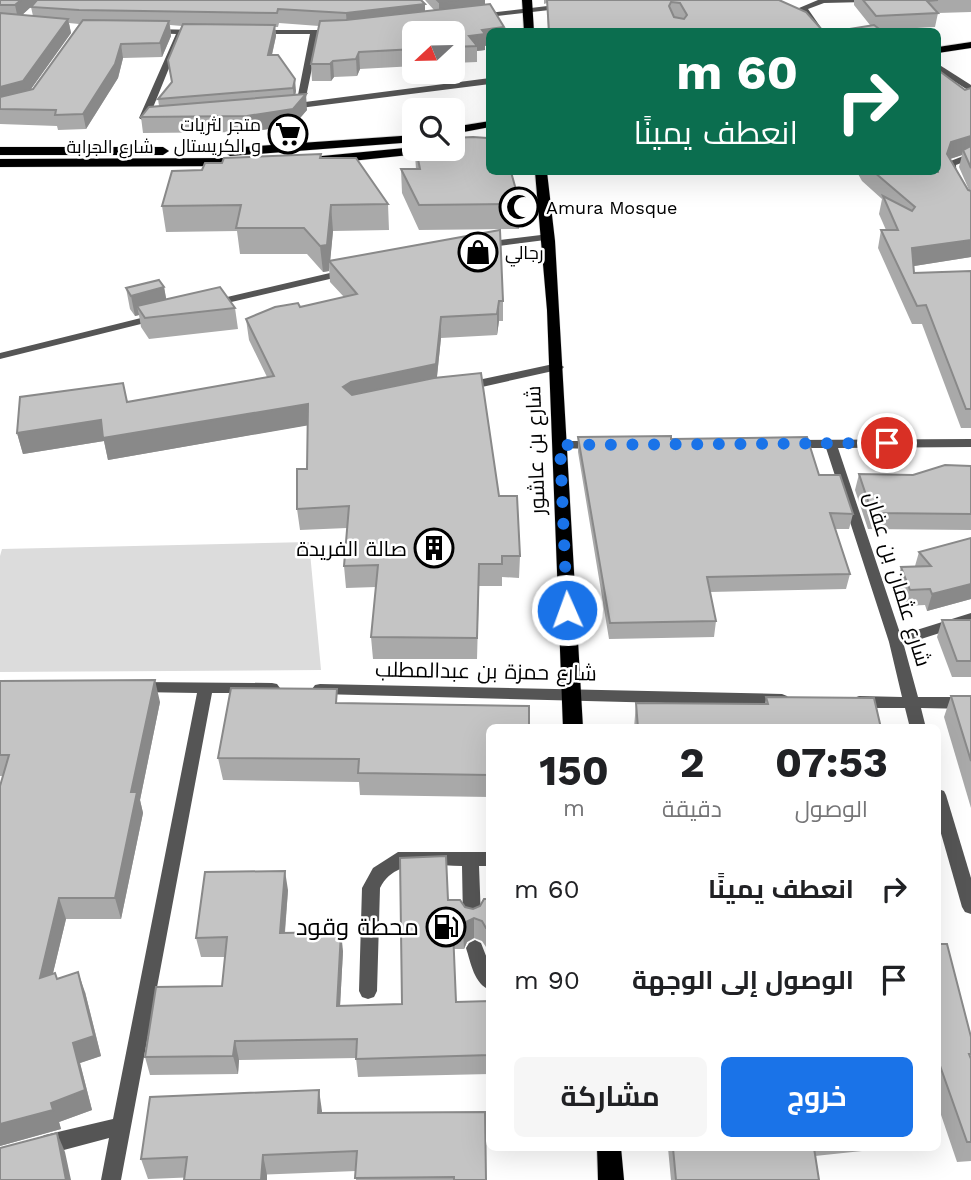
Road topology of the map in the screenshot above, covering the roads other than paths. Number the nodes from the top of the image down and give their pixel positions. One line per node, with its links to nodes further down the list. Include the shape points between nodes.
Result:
1 (866, 0): 2 (street)
2 (825, 1): 7 (street, via 803,8)
3 (579, 4): 4 (street)
4 (527, 5): 5 (street); 6 (main road)
5 (475, 16)
6 (529, 28)
7 (817, 28)
8 (143, 31): 9 (street)
9 (180, 32): 10 (street); 23 (street, via 144,118)
10 (207, 32)
11 (248, 32): 12 (street)
12 (315, 32): 13 (street); 21 (street)
13 (347, 32)
14 (971, 45): 15 (main road)
15 (941, 50)
16 (971, 54): 17 (main road)
17 (941, 59)
18 (941, 69): 20 (street)
19 (486, 82): 21 (street)
20 (971, 89)
21 (300, 105): 22 (street)
22 (287, 106)
23 (157, 117)
24 (486, 125): 25 (main road)
25 (465, 129)
26 (402, 139): 27 (main road, شارع الجرابة, via 243,152)
27 (0, 151)
28 (402, 152): 30 (main road, شارع الجرابة, via 321,160)
29 (971, 156): 32 (street, via 951,163 951,172)
30 (0, 163)
31 (542, 178): 33 (main road, شارع بن عاشور)
32 (971, 206)
33 (549, 237): 34 (street); 39 (main road, شارع بن عاشور)
34 (474, 246)
35 (357, 270): 36 (street)
36 (201, 307)
37 (174, 313): 38 (street)
38 (0, 356)
39 (558, 367): 40 (street); 45 (main road, شارع بن عاشور)
40 (449, 390)
41 (971, 443): 44 (street)
42 (602, 444): 45 (street)
43 (778, 444): 44 (street)
44 (831, 444): 47 (street, شارع عثمان بن عفان)
45 (560, 445): 50 (main road, شارع بن عاشور)
46 (971, 618): 47 (street)
47 (896, 642): 54 (street, شارع عثمان بن عفان)
48 (124, 687): 49 (street, شارع حمزة بن عبدالمطلب)
49 (206, 687): 50 (street, شارع حمزة بن عبدالمطلب); 65 (street)
50 (570, 693): 51 (street, شارع حمزة بن عبدالمطلب); 55 (main road, شارع بن عاشور)
51 (802, 700)
52 (843, 702): 54 (street)
53 (971, 703): 54 (street)
54 (911, 704): 56 (street, شارع عثمان بن عفان)
55 (573, 724)
56 (917, 724)
57 (941, 805): 60 (street)
58 (470, 859): 59 (street); 61 (street); 64 (street, via 398,859 379,873 370,888)
59 (486, 859)
60 (971, 906)
61 (472, 919)
62 (475, 948): 63 (street)
63 (486, 977)
64 (368, 991)
65 (121, 1126): 66 (street); 68 (street)
66 (27, 1150)
67 (608, 1151): 69 (main road)
68 (111, 1180)
69 (611, 1180)

